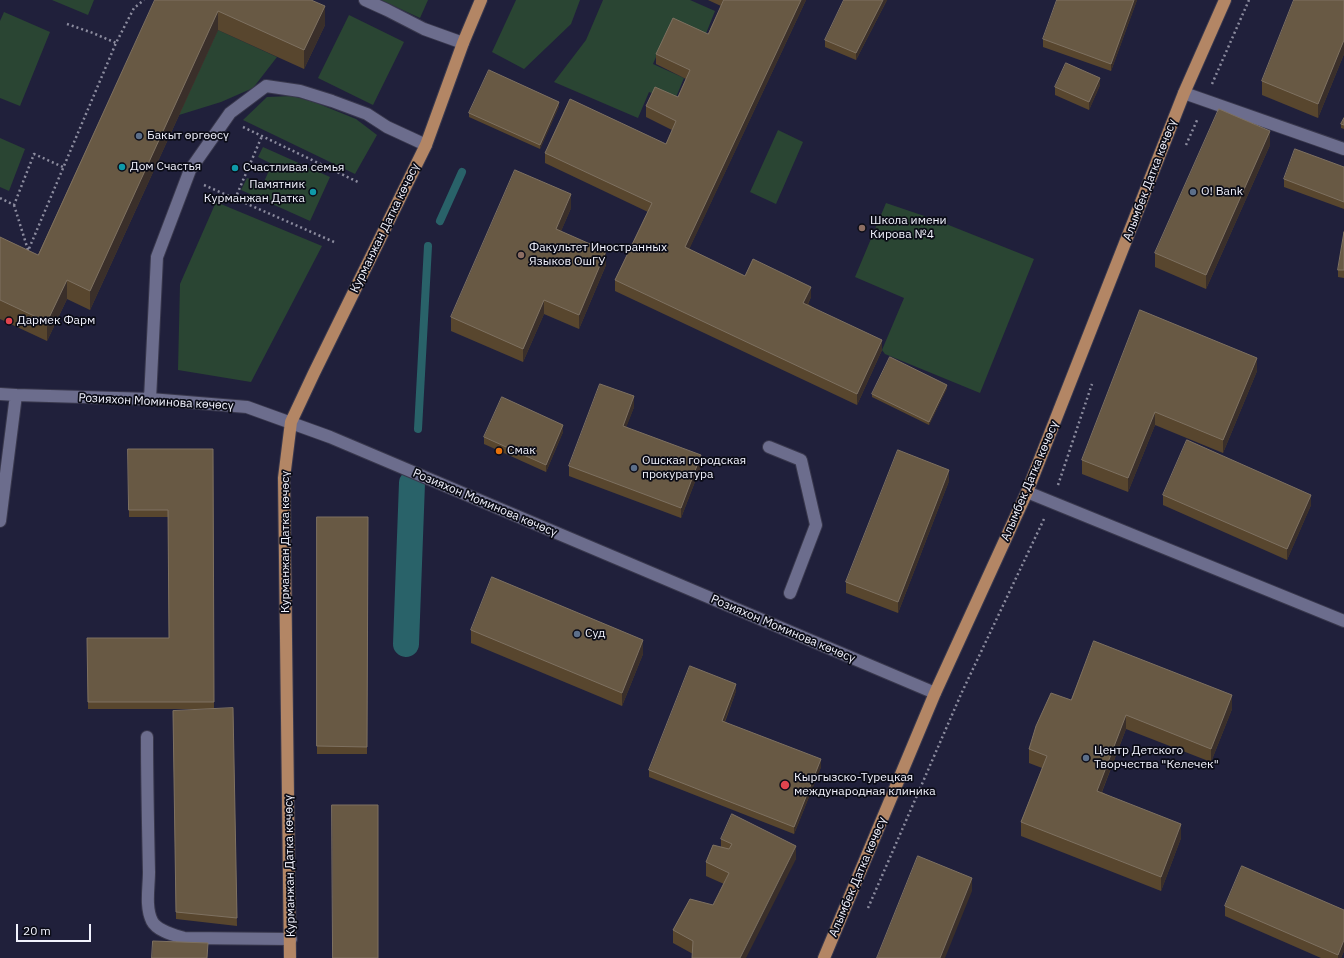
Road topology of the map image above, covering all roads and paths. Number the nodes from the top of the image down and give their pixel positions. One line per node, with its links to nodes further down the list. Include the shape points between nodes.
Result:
1 (144, 0): 6 (path, via 134,8)
2 (365, 0): 7 (street, via 424,29)
3 (481, 0): 7 (main road, Курманжан Датка көчөсү)
4 (1225, 0): 8 (main road, Алымбек Датка көчөсү)
5 (67, 24): 6 (path)
6 (116, 43): 13 (path)
7 (463, 43): 11 (main road, Курманжан Датка көчөсү)
8 (1184, 93): 12 (street); 27 (main road, Алымбек Датка көчөсү)
9 (226, 119): 10 (path); 11 (street, via 230,113 266,86 300,91 332,101 367,114 387,127); 14 (street, via 190,170)
10 (262, 136): 15 (path); 17 (path)
11 (426, 145): 25 (main road, Курманжан Датка көчөсү)
12 (1344, 149)
13 (63, 167): 18 (path, via 34,154); 21 (path)
14 (188, 177): 17 (path); 24 (street, via 157,258)
15 (360, 183)
16 (0, 198): 18 (path)
17 (235, 199): 19 (path)
18 (14, 205): 21 (path)
19 (334, 242)
20 (21, 247): 21 (path)
21 (28, 250)
22 (0, 394): 23 (street, Розияхон Моминова көчөсү)
23 (16, 395): 24 (street, Розияхон Моминова көчөсү); 28 (street)
24 (150, 399): 25 (street, Розияхон Моминова көчөсү, via 247,407)
25 (291, 422): 31 (street, Розияхон Моминова көчөсү); 33 (main road, Курманжан Датка көчөсү, via 284,478)
26 (769, 447): 29 (street, via 801,460 816,525)
27 (1027, 492): 30 (street); 31 (main road, Алымбек Датка көчөсү)
28 (0, 521)
29 (790, 593)
30 (1344, 621)
31 (935, 693): 35 (main road, Алымбек Датка көчөсү)
32 (147, 737): 33 (street, via 148,907 152,922 168,933 184,938)
33 (291, 939): 34 (main road, Курманжан Датка көчөсү)
34 (290, 958)
35 (824, 958)

